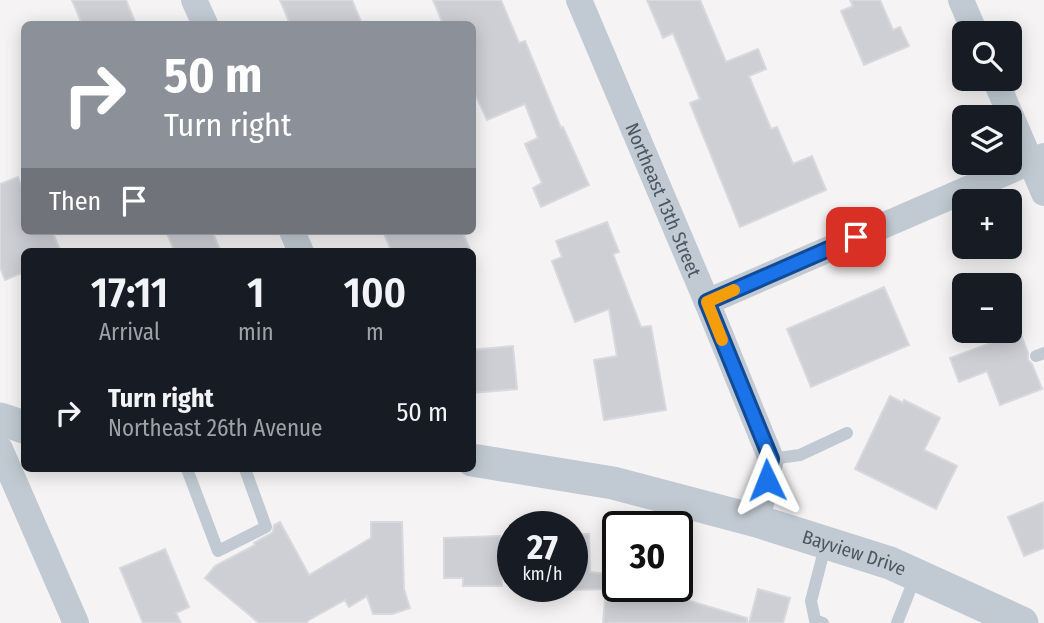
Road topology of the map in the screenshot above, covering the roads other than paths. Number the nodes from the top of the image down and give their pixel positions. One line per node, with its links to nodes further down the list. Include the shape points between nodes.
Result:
1 (194, 0): 4 (street)
2 (579, 0): 9 (street, Northeast 13th Street)
3 (961, 0): 5 (street)
4 (204, 21)
5 (970, 21)
6 (1001, 91): 7 (street)
7 (1037, 159): 8 (street); 9 (street)
8 (1044, 193)
9 (707, 302): 14 (street, Northeast 13th Street)
10 (0, 419): 11 (street)
11 (21, 426)
12 (847, 433): 14 (lane, via 800,454)
13 (0, 449): 21 (street)
14 (771, 459): 18 (street)
15 (476, 461): 18 (street, Bayview Drive, via 613,483)
16 (188, 472): 17 (lane, via 218,551 266,527)
17 (246, 472)
18 (757, 521): 19 (street, Bayview Drive)
19 (826, 543): 20 (street, Bayview Drive); 22 (lane, via 811,601 815,620)
20 (916, 575): 23 (lane); 24 (street, Bayview Drive)
21 (76, 623)
22 (823, 623)
23 (897, 623)
24 (1022, 623)

